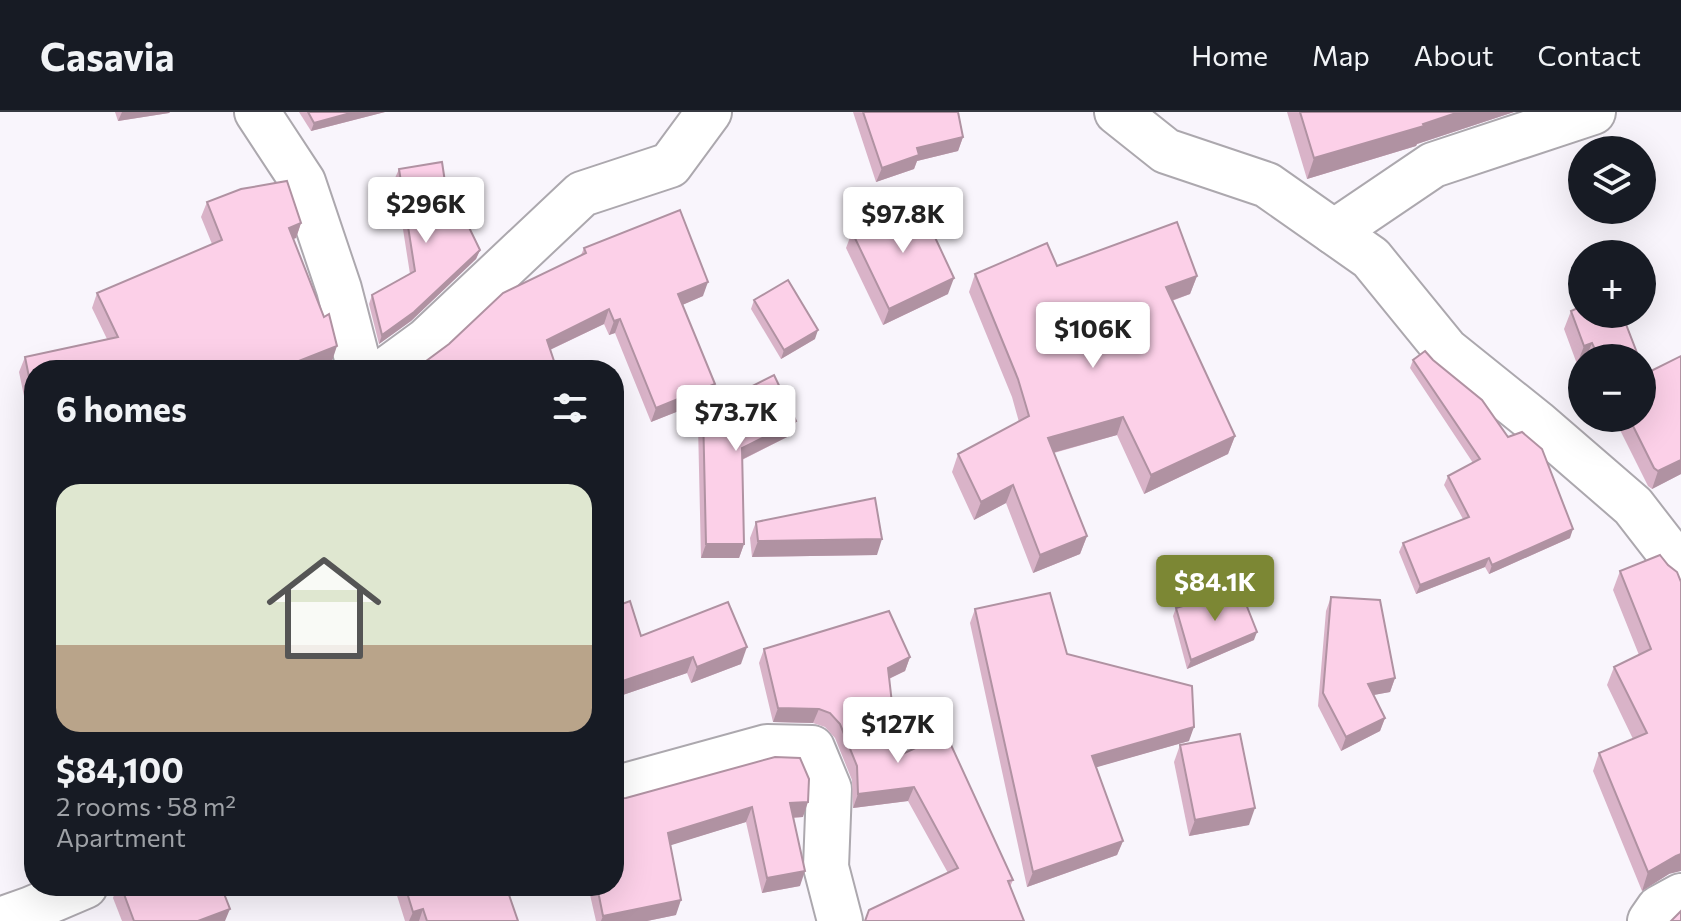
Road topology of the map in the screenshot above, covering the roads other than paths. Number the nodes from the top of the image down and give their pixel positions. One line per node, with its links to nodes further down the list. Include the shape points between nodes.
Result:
1 (257, 112): 6 (street, via 303,182)
2 (709, 112): 7 (street, via 670,165 582,194)
3 (1117, 112): 5 (street, via 1166,151 1267,185)
4 (1593, 112): 5 (street, via 1433,165)
5 (1334, 232): 8 (street, via 1371,258 1446,350 1633,506)
6 (357, 360)
7 (400, 360)
8 (1681, 568)
9 (624, 786): 13 (street, via 767,747 812,748 829,789 826,867)
10 (62, 896): 12 (street)
11 (1681, 896): 14 (street, via 1659,908)
12 (0, 920)
13 (840, 921)
14 (1650, 921)

